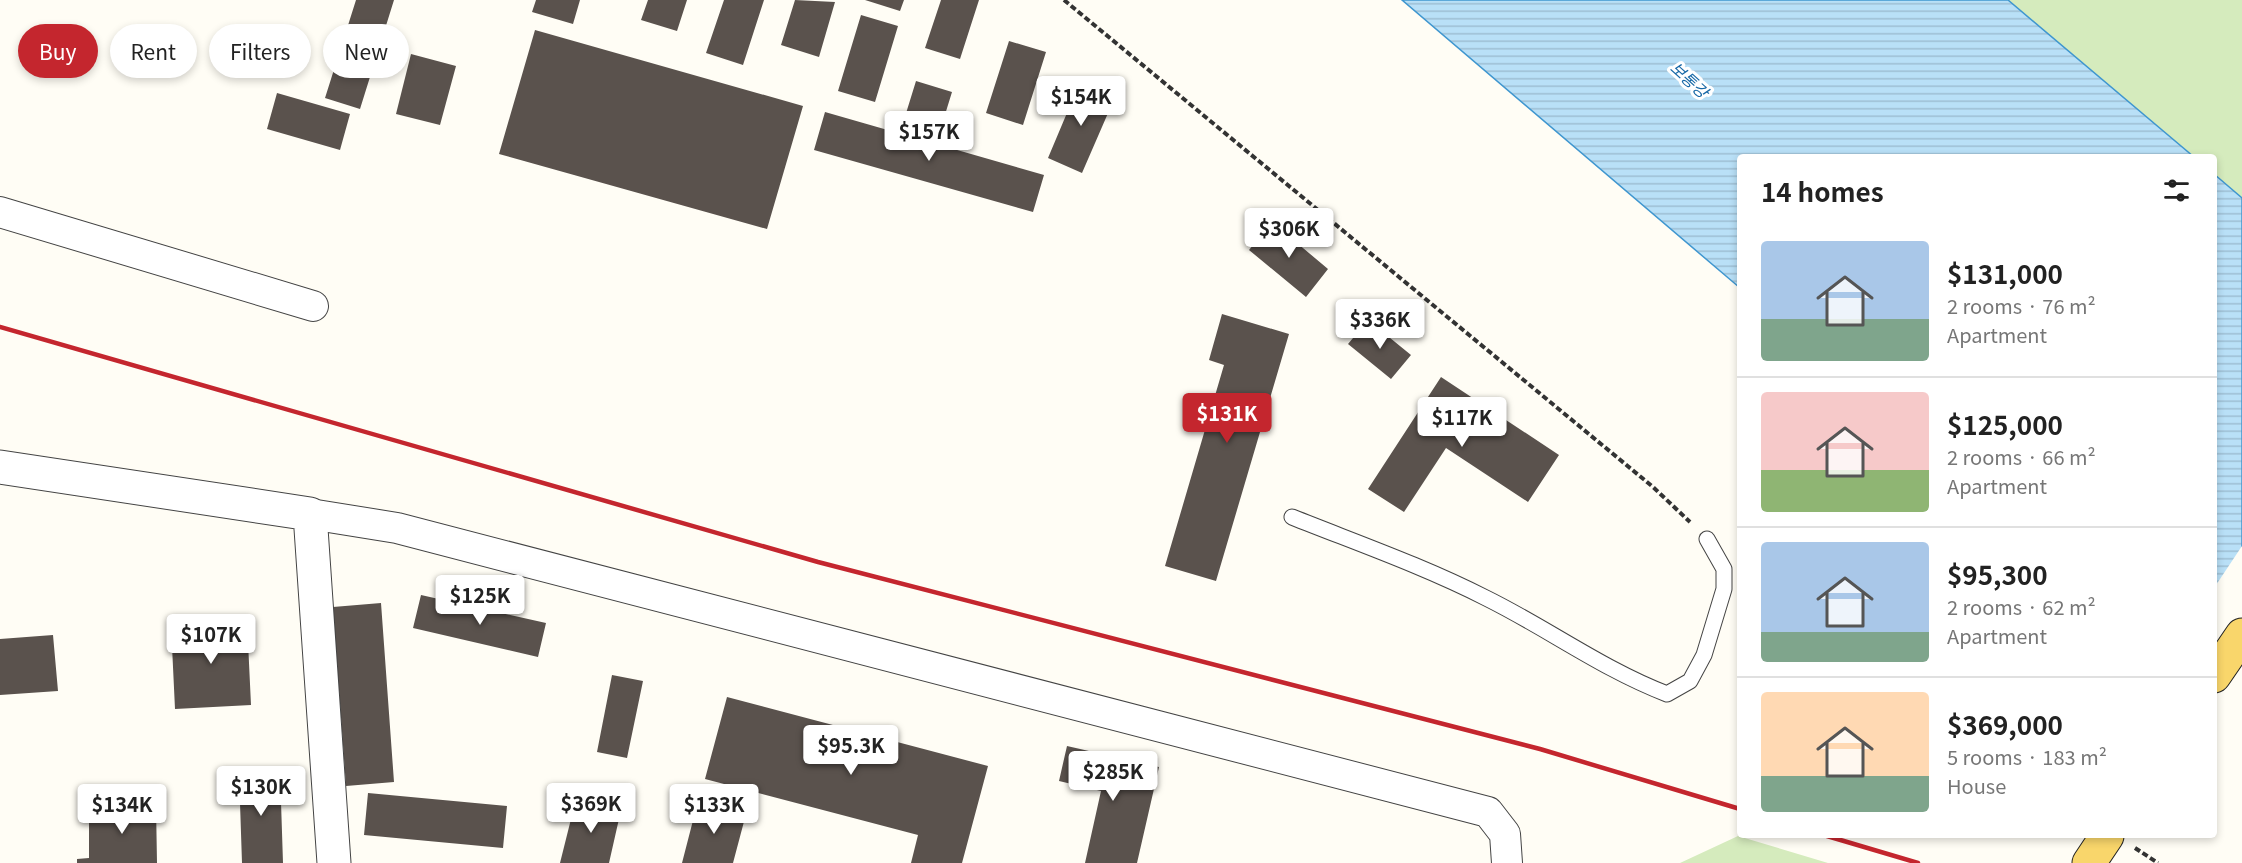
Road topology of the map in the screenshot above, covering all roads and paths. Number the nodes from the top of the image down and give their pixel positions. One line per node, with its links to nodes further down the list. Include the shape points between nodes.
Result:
1 (1064, 0): 7 (path, via 1653,487)
2 (0, 212): 3 (street)
3 (314, 306)
4 (0, 466): 5 (street)
5 (310, 514): 11 (street); 12 (street, via 398,528 1488,812 1505,834)
6 (1292, 517): 7 (lane, via 1415,565 1486,598 1630,680 1666,694 1690,681 1695,672 1724,589 1724,569)
7 (1707, 539)
8 (2242, 635): 9 (main road)
9 (2217, 672)
10 (2106, 838): 13 (main road)
11 (334, 863)
12 (1507, 863)
13 (2089, 863)

